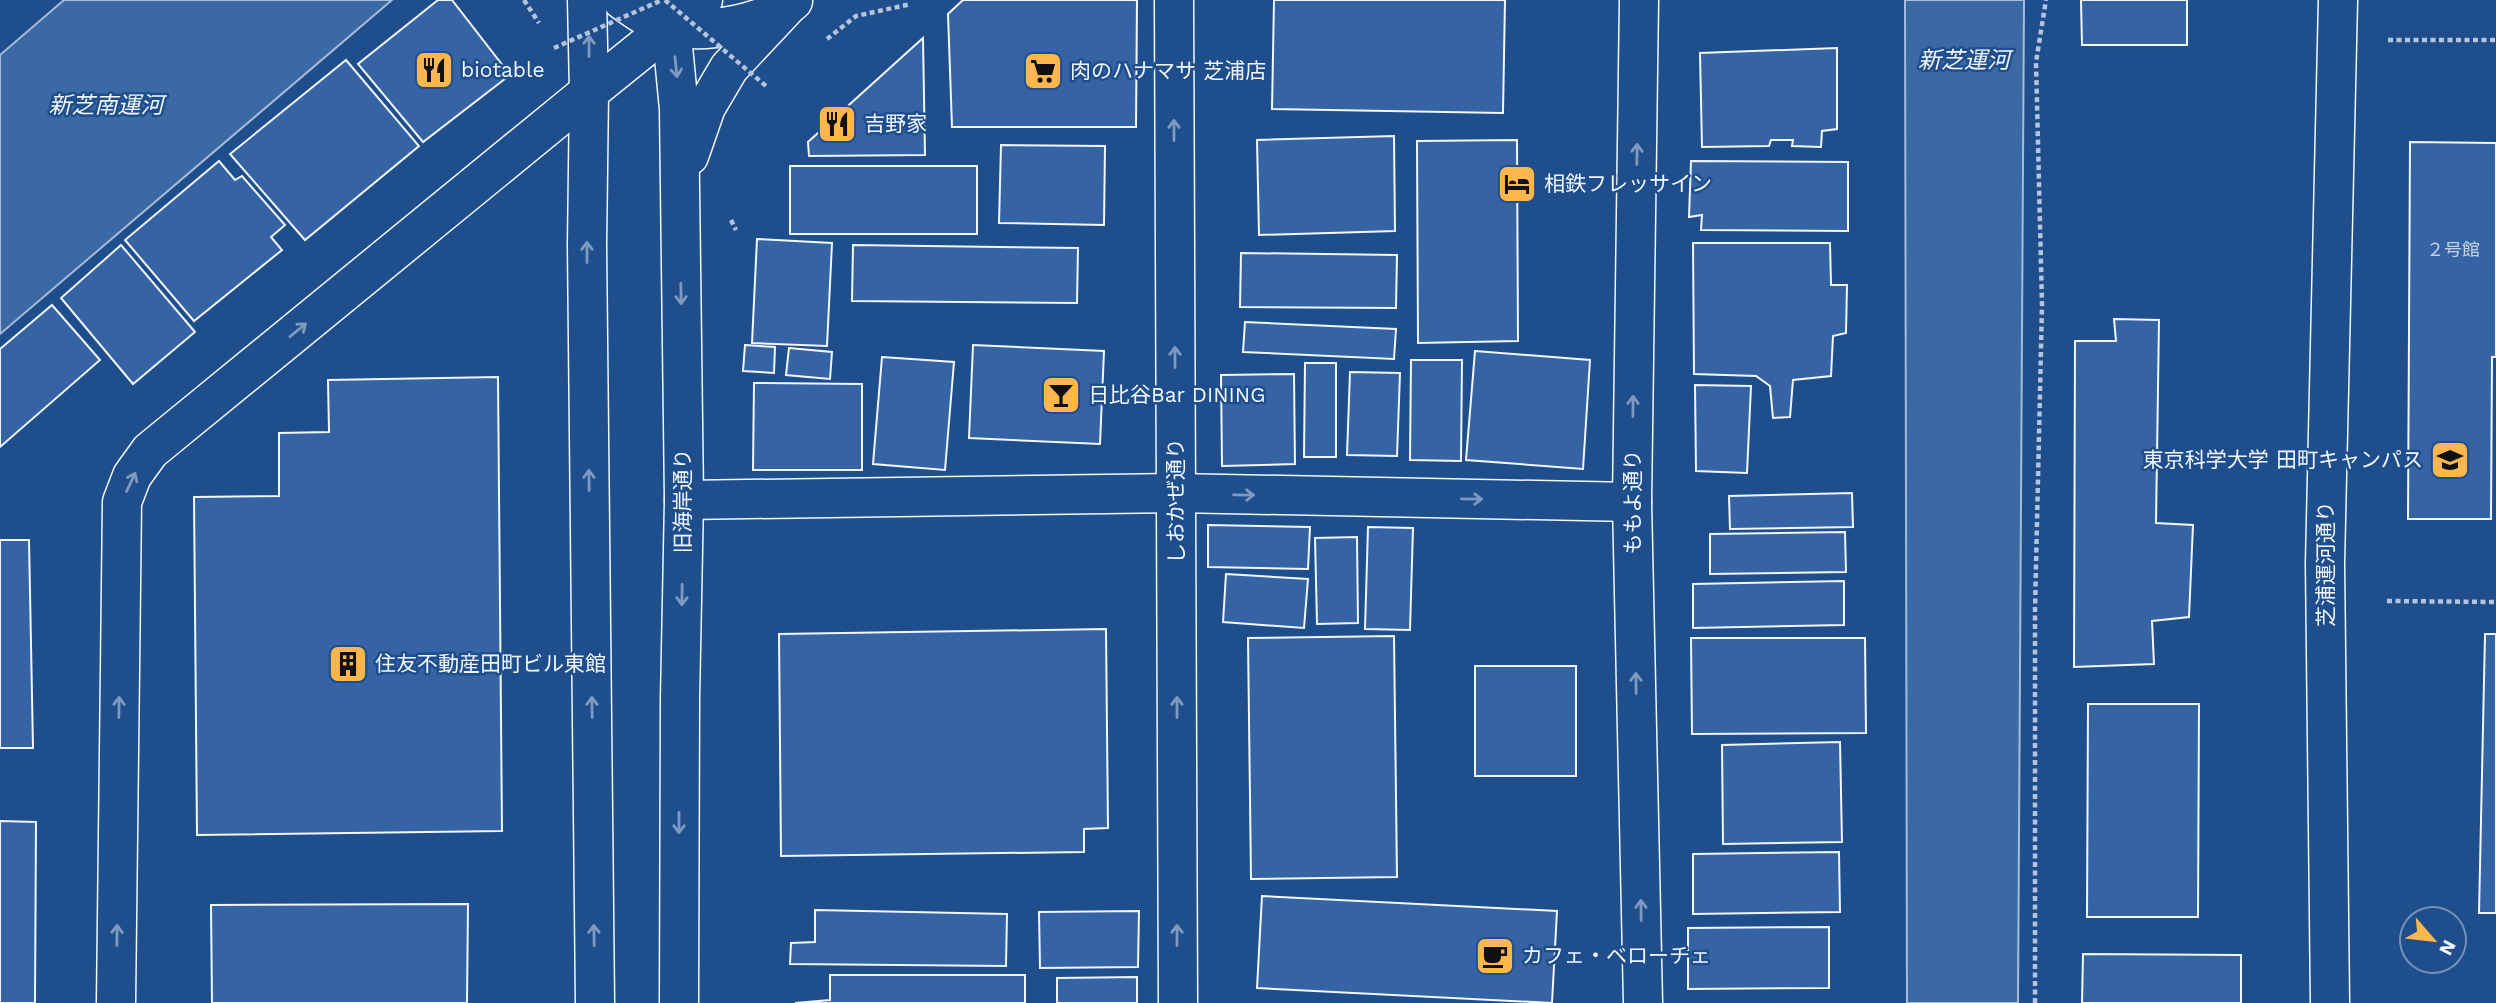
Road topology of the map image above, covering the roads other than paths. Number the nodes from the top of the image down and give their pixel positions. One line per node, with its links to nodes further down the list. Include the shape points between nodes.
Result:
1 (587, 0): 9 (street, one-way to 1)
2 (622, 0): 8 (street, via 640,15)
3 (703, 0): 8 (street)
4 (1174, 0): 11 (street, しおかぜ通り, one-way to 4)
5 (1639, 0): 13 (street, ももよ通り, one-way to 5)
6 (2338, 0): 19 (street, 芝浦運河通り, via 2325,563)
7 (791, 3): 8 (street, via 760,19 707,29); 10 (street, via 729,68 706,107)
8 (666, 7): 9 (street); 10 (street, 旧海岸通り, one-way to 10, via 679,109)
9 (589, 92): 14 (street, one-way to 9, via 122,502 132,476 150,451); 15 (street, one-way to 9)
10 (678, 188): 12 (street, 旧海岸通り, one-way to 12)
11 (1176, 493): 12 (street); 13 (street, one-way to 13); 17 (street, しおかぜ通り, one-way to 11)
12 (684, 500): 16 (street, 旧海岸通り, one-way to 16)
13 (1632, 502): 18 (street, ももよ通り, one-way to 13)
14 (116, 1003)
15 (595, 1003)
16 (679, 1003)
17 (1178, 1003)
18 (1643, 1003)
19 (2330, 1003)

